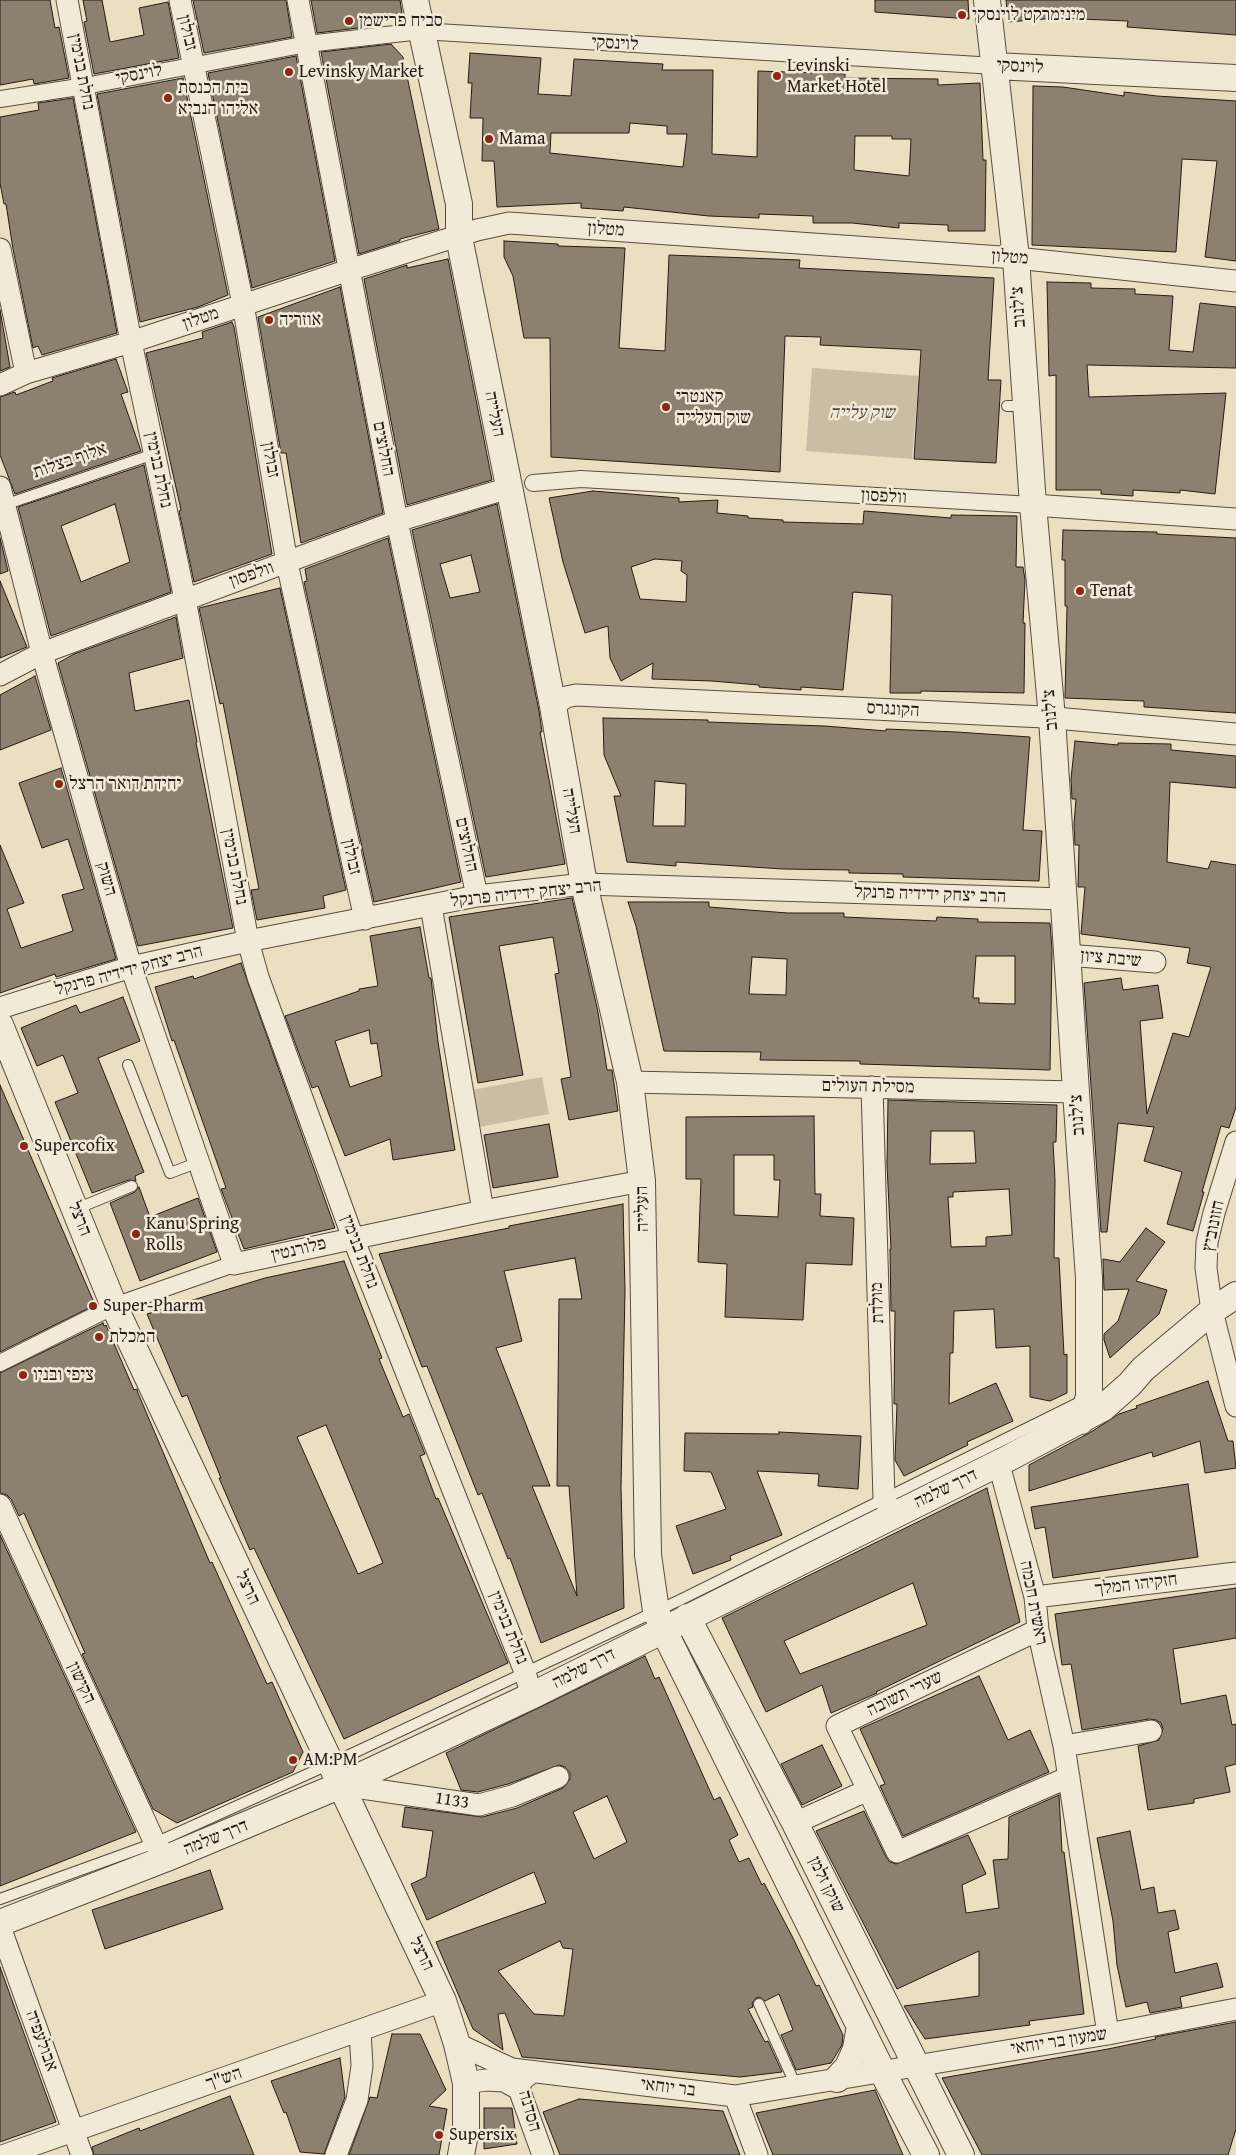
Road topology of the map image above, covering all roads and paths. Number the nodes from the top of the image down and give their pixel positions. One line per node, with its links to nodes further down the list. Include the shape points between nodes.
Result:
1 (67, 0): 11 (street, נחלת בנימין)
2 (180, 0): 8 (street, זבולון)
3 (298, 0): 7 (street, החלוצים)
4 (415, 0): 6 (street, העלייה)
5 (987, 0): 9 (street, צ'לנוב)
6 (421, 31): 7 (street, לוינסקי); 9 (street, לוינסקי); 13 (street, העלייה, via 459,204)
7 (307, 44): 8 (street, לוינסקי); 16 (street, החלוצים)
8 (194, 64): 11 (street, לוינסקי); 18 (street, זבולון)
9 (995, 66): 10 (street, לוינסקי); 15 (street, צ'לנוב)
10 (1236, 78)
11 (85, 86): 12 (street, לוינסקי); 19 (street, נחלת בנימין)
12 (0, 99)
13 (459, 237): 15 (street, מטלון, via 509,223); 16 (street, מטלון); 23 (street, העלייה)
14 (0, 249): 20 (street)
15 (1016, 258): 17 (street, מטלון); 25 (street, צ'לנוב, via 1017,406)
16 (350, 270): 18 (street, מטלון); 27 (street, החלוצים)
17 (1236, 281)
18 (243, 304): 19 (street, מטלון); 28 (street, זבולון)
19 (131, 342): 20 (street, מטלון); 22 (street, נחלת בנימין)
20 (26, 373): 21 (street, מטלון)
21 (0, 384)
22 (154, 454): 24 (lane, אלוף בצלות); 29 (street, נחלת בנימין)
23 (521, 485): 25 (street, וולפסון, via 581,479); 27 (street, וולפסון); 32 (street, העלייה)
24 (2, 500): 30 (street, השוק)
25 (1033, 505): 26 (street, וולפסון); 33 (street, צ'לנוב)
26 (1236, 520)
27 (397, 521): 28 (street, וולפסון); 36 (street, החלוצים)
28 (287, 563): 29 (street, וולפסון); 39 (street, זבולון)
29 (184, 598): 30 (street, וולפסון); 40 (street, נחלת בנימין)
30 (42, 653): 31 (street, וולפסון); 43 (street, השוק)
31 (0, 675)
32 (553, 706): 33 (street, הקונגרס, via 566,697 576,695); 35 (street, העלייה)
33 (1052, 718): 34 (street, הקונגרס); 37 (street, צ'לנוב)
34 (1236, 734)
35 (584, 884): 36 (street, הרב יצחק ידידיה פרנקל); 37 (street, הרב יצחק ידידיה פרנקל); 47 (street, העלייה)
36 (477, 896): 38 (street, הרב יצחק ידידיה פרנקל)
37 (1064, 899): 41 (street, צ'לנוב)
38 (431, 906): 39 (street, הרב יצחק ידידיה פרנקל); 55 (street)
39 (365, 919): 40 (street, הרב יצחק ידידיה פרנקל)
40 (248, 941): 43 (street, הרב יצחק ידידיה פרנקל); 56 (street, נחלת בנימין, via 258,978)
41 (1068, 955): 42 (street, שיבת ציון); 49 (street, צ'לנוב)
42 (1155, 962)
43 (132, 967): 44 (street, הרב יצחק ידידיה פרנקל); 51 (street, השוק)
44 (0, 1008)
45 (0, 1025): 54 (street, הרצל)
46 (128, 1065): 51 (lane, via 170,1173)
47 (630, 1082): 48 (street, מסילת העולים); 52 (street, העלייה)
48 (872, 1087): 49 (street, מסילת העולים); 66 (street, מולדת)
49 (1076, 1092): 63 (street, צ'לנוב, via 1088,1278)
50 (1236, 1142): 60 (street, חזונוביץ, via 1207,1242 1206,1268)
51 (199, 1162): 57 (street, השוק)
52 (642, 1181): 55 (street, פלורנטין); 70 (street, העלייה, via 648,1555)
53 (132, 1186): 54 (lane)
54 (75, 1209): 59 (street, הרצל)
55 (483, 1211): 56 (street, פלורנטין)
56 (353, 1238): 57 (street, פלורנטין); 72 (street, נחלת בנימין)
57 (234, 1264): 59 (street, פלורנטין)
58 (1236, 1295): 60 (street, דרך שלמה)
59 (114, 1306): 61 (street, פלורנטין); 76 (street, הרצל)
60 (1212, 1311): 62 (street, חזונוביץ); 63 (street, דרך שלמה, via 1142,1369)
61 (0, 1363)
62 (1236, 1406)
63 (1085, 1409): 64 (street, דרך שלמה); 66 (lane, דרך שלמה)
64 (1003, 1461): 66 (street, דרך שלמה); 68 (street, ראשית חכמה, via 1001,1472)
65 (0, 1505): 81 (street, הקישון)
66 (889, 1507): 69 (street, דרך שלמה); 70 (lane, דרך שלמה)
67 (1236, 1572): 68 (street, חזקיהו המלך)
68 (1036, 1597): 71 (street, ראשית חכמה)
69 (687, 1617): 70 (street, דרך שלמה); 80 (street, שוקן זלמן)
70 (660, 1620): 72 (lane, דרך שלמה); 73 (street, דרך שלמה); 88 (street, שוקן זלמן)
71 (1038, 1630): 75 (street, ראשית חכמה); 79 (street, שערי תשובה, via 837,1726)
72 (525, 1672): 73 (street, נחלת בנימין, via 530,1687); 76 (lane, דרך שלמה)
73 (529, 1697): 76 (street, דרך שלמה)
74 (1151, 1731): 75 (street)
75 (1064, 1746): 78 (street, ראשית חכמה)
76 (336, 1774): 77 (street, 1133, via 479,1805 512,1796); 81 (street, דרך שלמה); 85 (street, הרצל)
77 (558, 1777)
78 (1069, 1777): 79 (street, שערי תשובה, via 897,1852); 90 (street, ראשית חכמה)
79 (868, 1790): 80 (street)
80 (795, 1823): 92 (street, שוקן זלמן)
81 (161, 1850): 82 (lane, דרך שלמה); 83 (street, דרך שלמה)
82 (0, 1899)
83 (0, 1922)
84 (0, 1927): 100 (street, אבולעפיה)
85 (444, 2001): 89 (street, הש"ך); 91 (street, הרצל)
86 (759, 2004): 97 (lane)
87 (1236, 2009): 90 (street, שמעון בר יוחאי)
88 (860, 2026): 93 (street, שוקן זלמן); 95 (street, via 856,2049 848,2067)
89 (360, 2031): 100 (street, הש"ך); 103 (street, via 362,2066 357,2100)
90 (1108, 2034): 92 (street, שמעון בר יוחאי)
91 (457, 2044): 94 (street, בר יוחאי, via 512,2069); 96 (street, הרצל)
92 (915, 2066): 93 (street, שמעון בר יוחאי); 108 (street, שוקן זלמן)
93 (882, 2071): 95 (street, בר יוחאי); 107 (street, שוקן זלמן)
94 (532, 2072): 98 (street, הסדנה, via 522,2080); 99 (street, בר יוחאי)
95 (837, 2079): 97 (street, בר יוחאי)
96 (466, 2083): 98 (street, via 504,2081); 104 (street, הרצל, via 466,2128)
97 (796, 2086): 99 (street, בר יוחאי)
98 (519, 2089): 105 (street, הסדנה)
99 (735, 2096): 106 (street)
100 (74, 2131): 101 (street, הש"ך); 102 (street, אבולעפיה)
101 (4, 2155)
102 (82, 2155)
103 (336, 2155)
104 (461, 2155)
105 (543, 2155)
106 (757, 2155)
107 (926, 2155)
108 (961, 2155)

